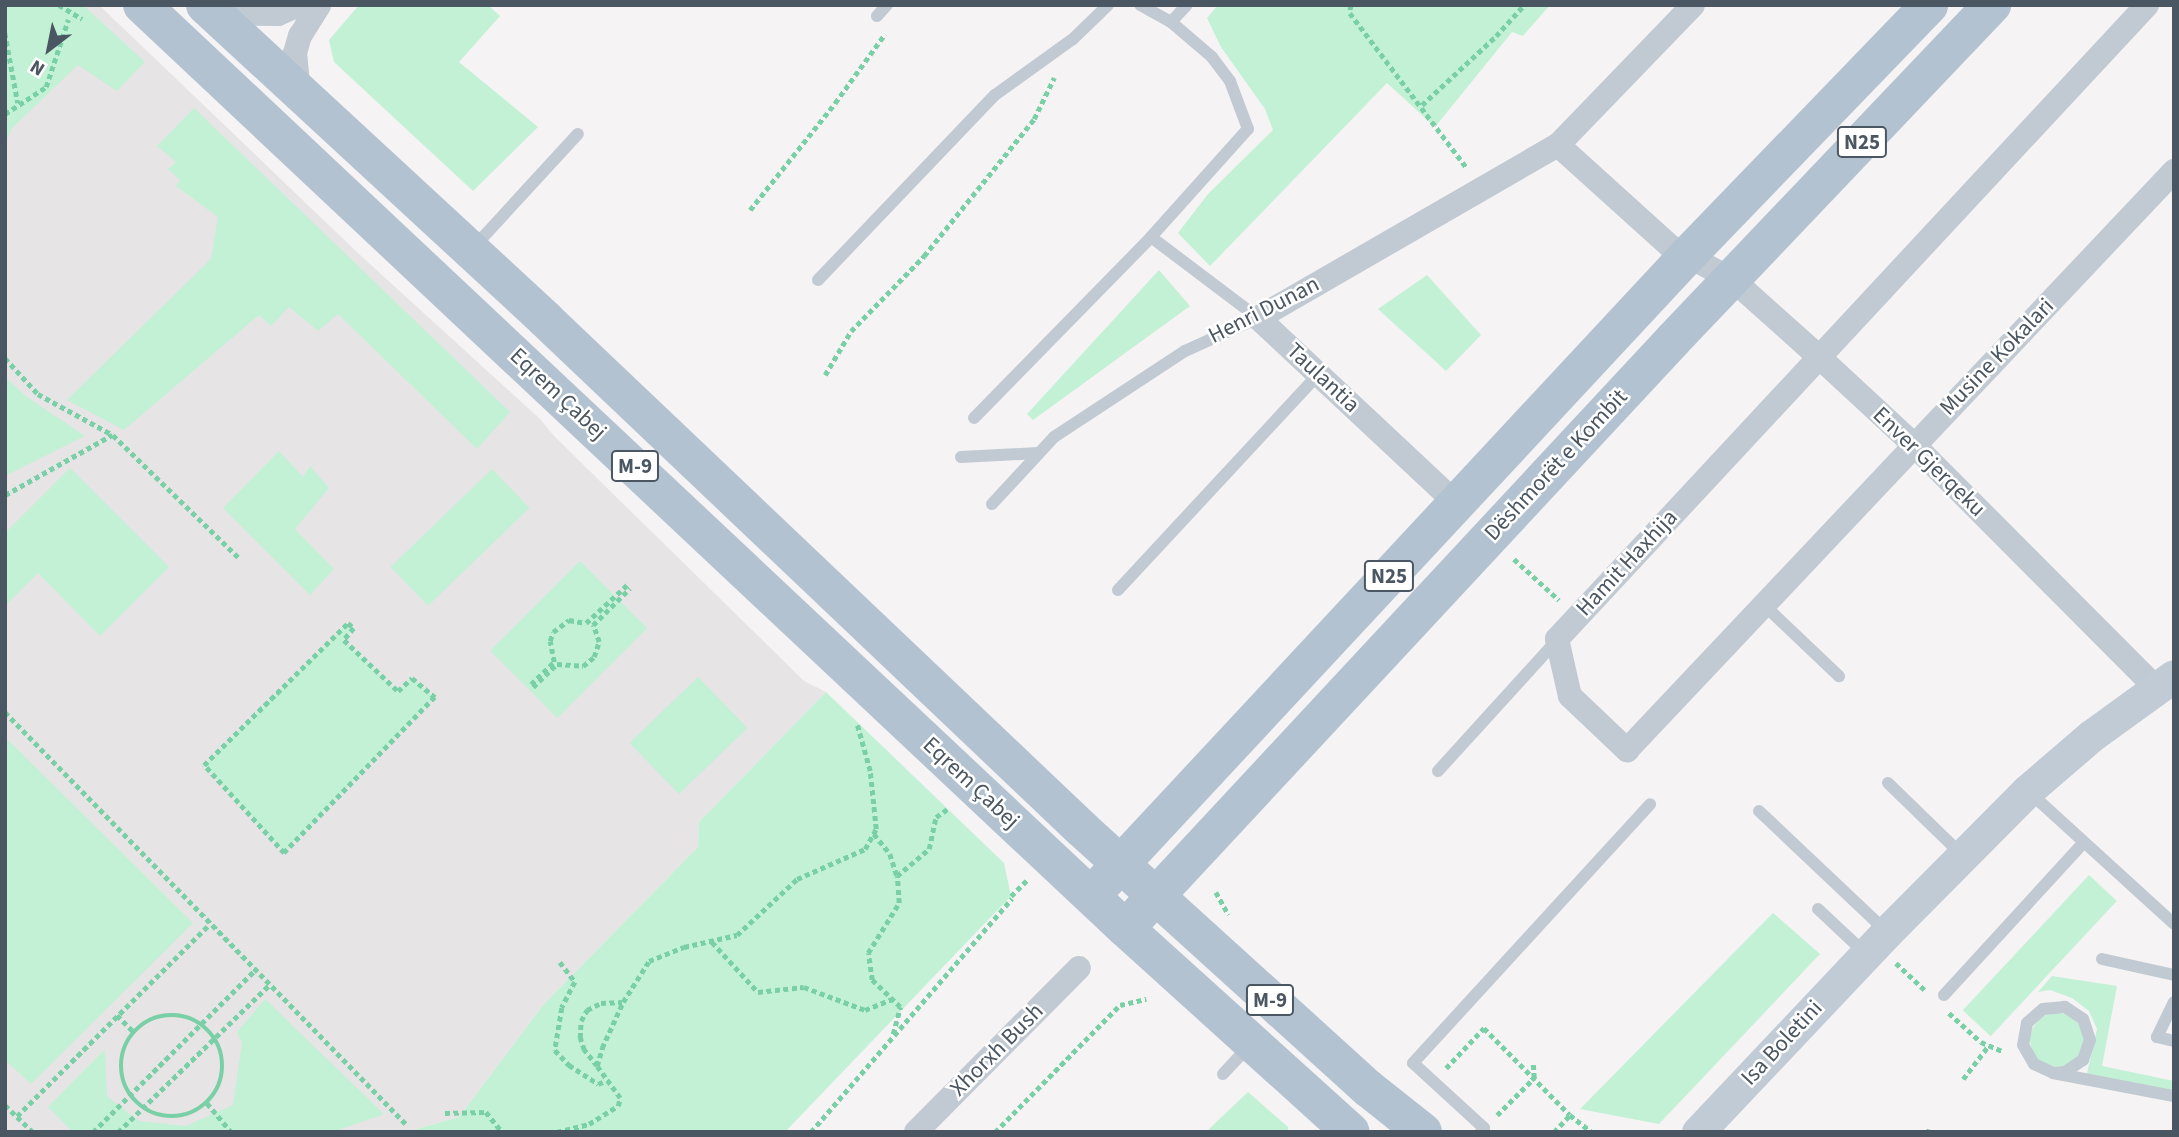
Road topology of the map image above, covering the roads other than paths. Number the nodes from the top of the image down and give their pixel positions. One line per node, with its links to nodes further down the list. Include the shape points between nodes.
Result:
1 (142, 5): 46 (main road, Eqrem Çabej / M-9)
2 (299, 5): 12 (street, via 278,13)
3 (319, 5): 15 (street, via 295,53)
4 (887, 5): 13 (lane)
5 (1108, 5): 22 (lane, via 1073,39 995,95)
6 (1140, 5): 14 (lane)
7 (1187, 5): 14 (lane)
8 (1693, 5): 17 (street, Henri Dunan)
9 (1930, 5): 21 (main road, Dëshmorët e Kombit / N25)
10 (1992, 5): 23 (main road, Dëshmorët e Kombit / N25)
11 (2147, 5): 25 (street, Hamit Haxhija)
12 (208, 9): 15 (main road, Eqrem Çabej / M-9)
13 (877, 16)
14 (1171, 22): 19 (lane, via 1212,57 1230,81 1248,129)
15 (299, 93): 20 (main road, Eqrem Çabej / M-9)
16 (578, 134): 20 (lane)
17 (1558, 145): 21 (street); 24 (street, Henri Dunan)
18 (2174, 171): 28 (street, Musine Kokalari)
19 (1151, 237): 24 (lane, Taulantia); 27 (lane)
20 (470, 250): 45 (main road, Eqrem Çabej / M-9)
21 (1679, 252): 23 (street, Enver Gjerqeku); 32 (main road, Dëshmorët e Kombit / N25)
22 (818, 280)
23 (1732, 280): 25 (street, Enver Gjerqeku); 47 (main road, Dëshmorët e Kombit / N25)
24 (1258, 318): 26 (street, Taulantia); 29 (lane, Henri Dunan, via 1185,351 1054,437)
25 (1818, 356): 28 (street, Enver Gjerqeku); 35 (street, Hamit Haxhija)
26 (1320, 373): 32 (street, Taulantia); 33 (lane)
27 (974, 418)
28 (1914, 445): 34 (street, Musine Kokalari); 37 (street, Enver Gjerqeku)
29 (1039, 453): 30 (lane); 31 (lane, Henri Dunan)
30 (961, 457)
31 (992, 504)
32 (1457, 504): 45 (main road, Dëshmorët e Kombit / N25)
33 (1118, 590)
34 (1763, 604): 35 (street, Musine Kokalari, via 1628,750 1570,696); 36 (lane)
35 (1557, 639): 38 (lane, Hamit Haxhija)
36 (1839, 676)
37 (2164, 681): 40 (street, Isa Boletini)
38 (1438, 771)
39 (1888, 783): 44 (lane)
40 (2027, 791): 43 (lane); 44 (street, Isa Boletini)
41 (1650, 804): 62 (lane, via 1413,1063)
42 (1759, 811): 51 (lane)
43 (2084, 842): 49 (lane); 55 (lane)
44 (1962, 855): 51 (street, Isa Boletini)
45 (1121, 864): 46 (main road, Dëshmorët e Kombit / N25); 47 (main road, M-9)
46 (1091, 895): 50 (main road, Eqrem Çabej / M-9)
47 (1155, 896): 50 (main road, Dëshmorët e Kombit / N25); 65 (main road, M-9)
48 (1818, 909): 51 (lane)
49 (2174, 924)
50 (1125, 928): 58 (main road, M-9)
51 (1876, 943): 66 (street, Isa Boletini)
52 (2102, 959): 54 (lane)
53 (1079, 968): 63 (street, Xhorxh Bush)
54 (2174, 975)
55 (1944, 995)
56 (2174, 1002): 57 (lane, via 2157,1037)
57 (2174, 1041)
58 (1251, 1044): 60 (lane); 64 (main road, M-9)
59 (2053, 1073): 59 (lane, via 2075,1068 2090,1040 2083,1019 2065,1007 2034,1014 2023,1034 2027,1055); 61 (lane)
60 (1223, 1074)
61 (2174, 1096)
62 (1482, 1130)
63 (916, 1132)
64 (1351, 1132)
65 (1423, 1132)
66 (1698, 1132)

